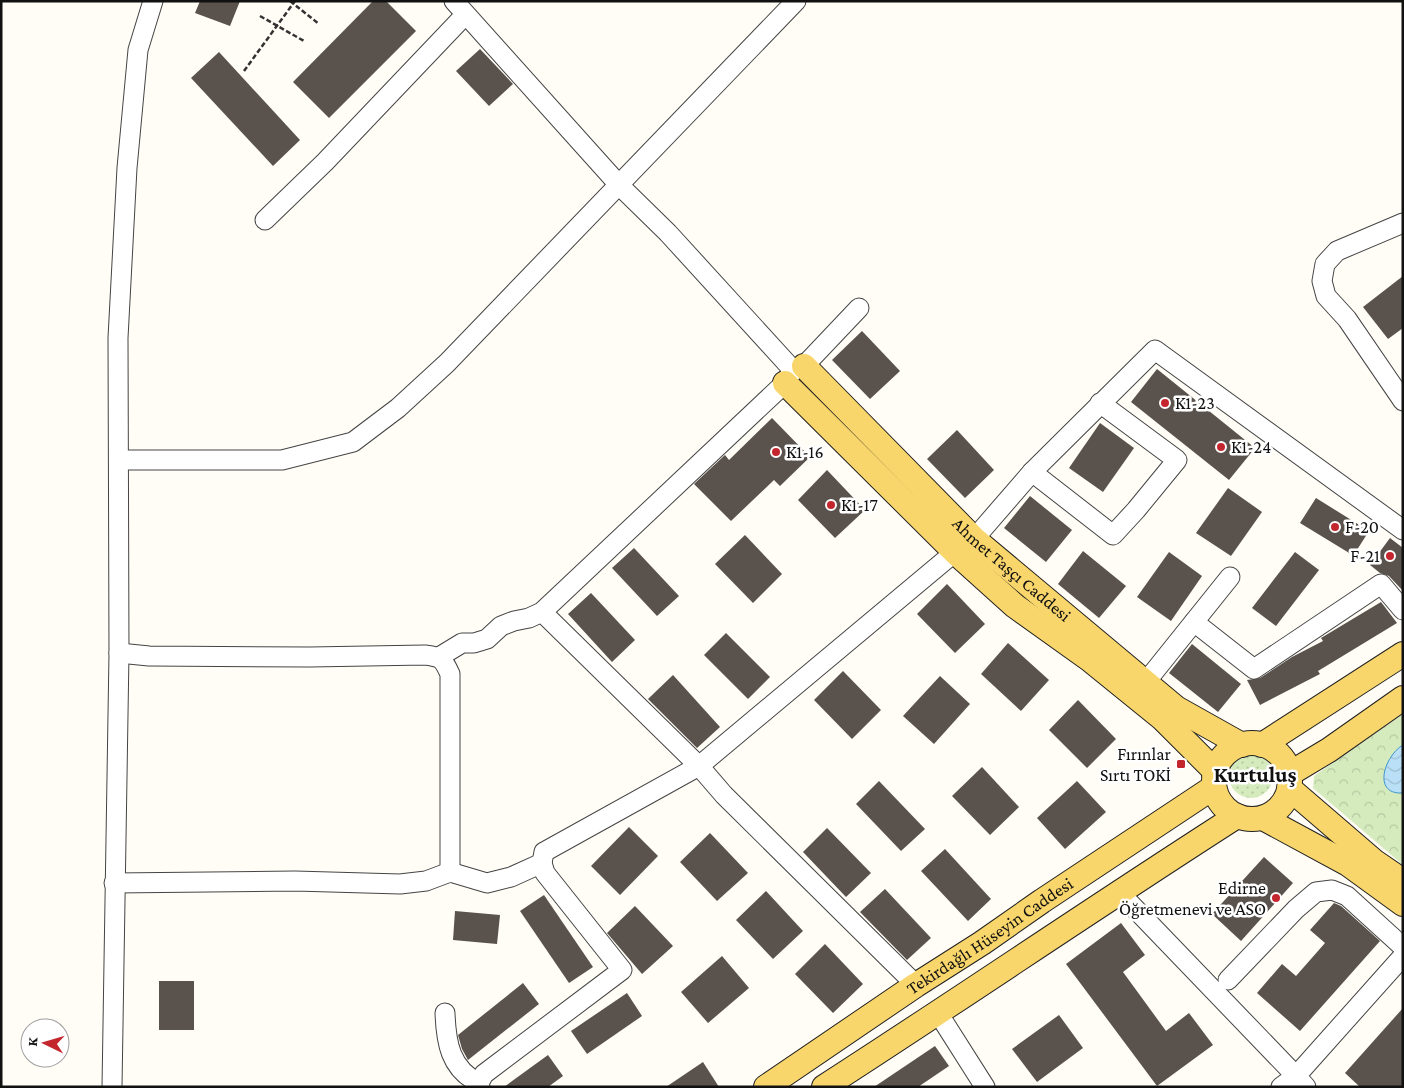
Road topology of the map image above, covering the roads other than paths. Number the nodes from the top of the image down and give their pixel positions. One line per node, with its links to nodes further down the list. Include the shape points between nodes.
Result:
1 (153, 1): 11 (street, via 138,50 127,168 118,338)
2 (796, 1): 4 (street)
3 (459, 8): 4 (street); 5 (street, via 325,162)
4 (620, 186): 8 (street, via 668,233); 11 (street, via 447,363 398,408 353,442 282,460)
5 (265, 220)
6 (1403, 223): 9 (street, via 1337,251 1325,264 1322,281 1326,296 1347,319)
7 (859, 308): 8 (street)
8 (794, 373): 14 (main road, Ahmet Taşçı Caddesi); 15 (main road, Ahmet Taşçı Caddesi); 18 (street)
9 (1403, 401)
10 (1100, 403): 12 (street); 12 (street, via 1177,460 1113,535); 13 (street, via 1154,350)
11 (119, 460): 20 (street)
12 (1032, 472): 14 (street)
13 (1403, 530)
14 (974, 539): 15 (street); 23 (main road, Ahmet Taşçı Caddesi)
15 (955, 552): 26 (street); 27 (main road, Ahmet Taşçı Caddesi, via 1015,606 1089,659 1163,719)
16 (1230, 578): 19 (street)
17 (1403, 610): 19 (street, via 1380,584 1254,668)
18 (542, 612): 22 (street, via 501,626 487,639 462,643); 26 (street)
19 (1194, 622): 23 (street)
20 (118, 653): 22 (street, via 150,656); 34 (street)
21 (1403, 654): 25 (main road)
22 (439, 657): 32 (street, via 450,674)
23 (1145, 683): 25 (main road, Ahmet Taşçı Caddesi, via 1176,708)
24 (1403, 698): 28 (main road)
25 (1252, 745): 27 (main road, via 1230,750 1221,759); 28 (main road, via 1272,749 1280,756)
26 (699, 766): 31 (street, via 544,852); 40 (street, via 724,795)
27 (1215, 779): 29 (main road, via 1218,799 1226,810); 40 (main road, Tekirdağlı Hüseyin Caddesi, via 982,943)
28 (1289, 781): 30 (main road, via 1286,798); 33 (main road, via 1375,862)
29 (1237, 816): 30 (main road); 35 (main road)
30 (1263, 818): 36 (main road, via 1348,864)
31 (542, 863): 32 (street, via 511,877 487,883); 44 (street, via 545,873 622,970 484,1074)
32 (450, 872): 34 (street, via 426,882 400,884 295,881)
33 (1403, 881)
34 (114, 883): 45 (street)
35 (1119, 892): 42 (main road); 43 (street)
36 (1403, 904)
37 (1403, 947): 39 (street, via 1347,896 1332,890 1316,892)
38 (1403, 956): 43 (street)
39 (1228, 980)
40 (916, 985): 46 (main road, Tekirdağlı Hüseyin Caddesi)
41 (445, 1013): 44 (street, via 446,1039 453,1058 466,1077)
42 (938, 1013): 47 (main road); 48 (street)
43 (1294, 1083)
44 (479, 1085)
45 (112, 1087)
46 (766, 1087)
47 (824, 1087)
48 (985, 1087)

